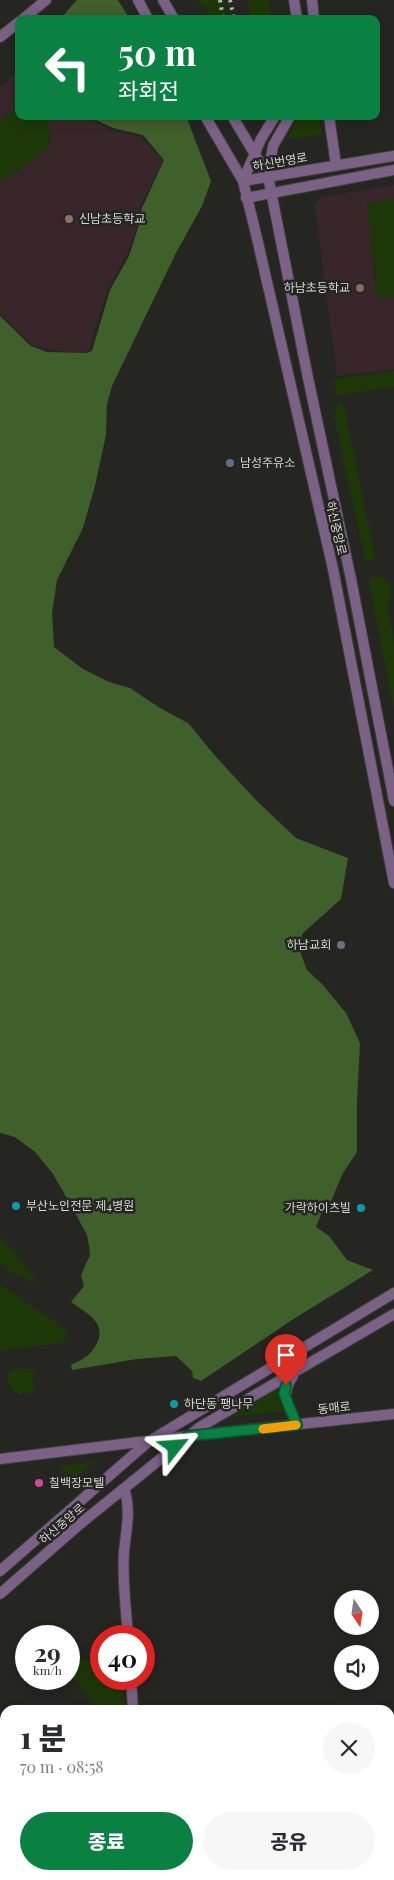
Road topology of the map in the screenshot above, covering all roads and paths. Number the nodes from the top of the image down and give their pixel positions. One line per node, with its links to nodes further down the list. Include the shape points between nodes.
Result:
1 (46, 0): 6 (street)
2 (138, 0): 7 (street)
3 (162, 0): 8 (street)
4 (294, 0): 9 (street)
5 (312, 0): 10 (street)
6 (28, 15)
7 (146, 15)
8 (171, 15)
9 (296, 15)
10 (314, 15)
11 (15, 25): 12 (street)
12 (0, 37)
13 (207, 120): 23 (street)
14 (234, 120): 18 (street, 하신중앙로)
15 (273, 120): 18 (street, 하신번영로)
16 (288, 120): 22 (street, via 274,146)
17 (329, 120): 20 (street)
18 (254, 154): 22 (street, 하신중앙로); 23 (street, 하신번영로)
19 (394, 156): 20 (street, 하신번영로)
20 (336, 165): 22 (street, 하신번영로)
21 (394, 170): 24 (street)
22 (268, 176): 23 (street, 하신번영로); 24 (street, 하신중앙로)
23 (243, 181): 25 (street, 하신중앙로)
24 (270, 193): 25 (street); 26 (street, 하신중앙로)
25 (246, 198): 27 (street, 하신중앙로)
26 (296, 323): 27 (street); 28 (street, 하신중앙로)
27 (278, 326): 29 (street, 하신중앙로)
28 (308, 378): 29 (street); 30 (street, 하신중앙로)
29 (290, 381): 31 (street, 하신중앙로)
30 (351, 579): 31 (street); 32 (street, 하신중앙로)
31 (336, 582): 33 (street, 하신중앙로)
32 (394, 801)
33 (394, 883)
34 (394, 1293): 40 (street, 하신중앙로)
35 (394, 1314): 36 (street, 하신중앙로)
36 (296, 1372): 38 (street, via 286,1385 284,1394); 39 (street, 하신중앙로)
37 (394, 1414): 38 (street, 동매로)
38 (297, 1425): 39 (street, 동매로)
39 (188, 1436): 40 (street, 동매로); 42 (street, 하신중앙로)
40 (148, 1442): 41 (street); 43 (street, 하신중앙로)
41 (0, 1459)
42 (123, 1490): 44 (street, 하신중앙로); 45 (street, via 129,1506 124,1553)
43 (0, 1571)
44 (0, 1594)
45 (127, 1625)
46 (132, 1690): 47 (street)
47 (133, 1705)

